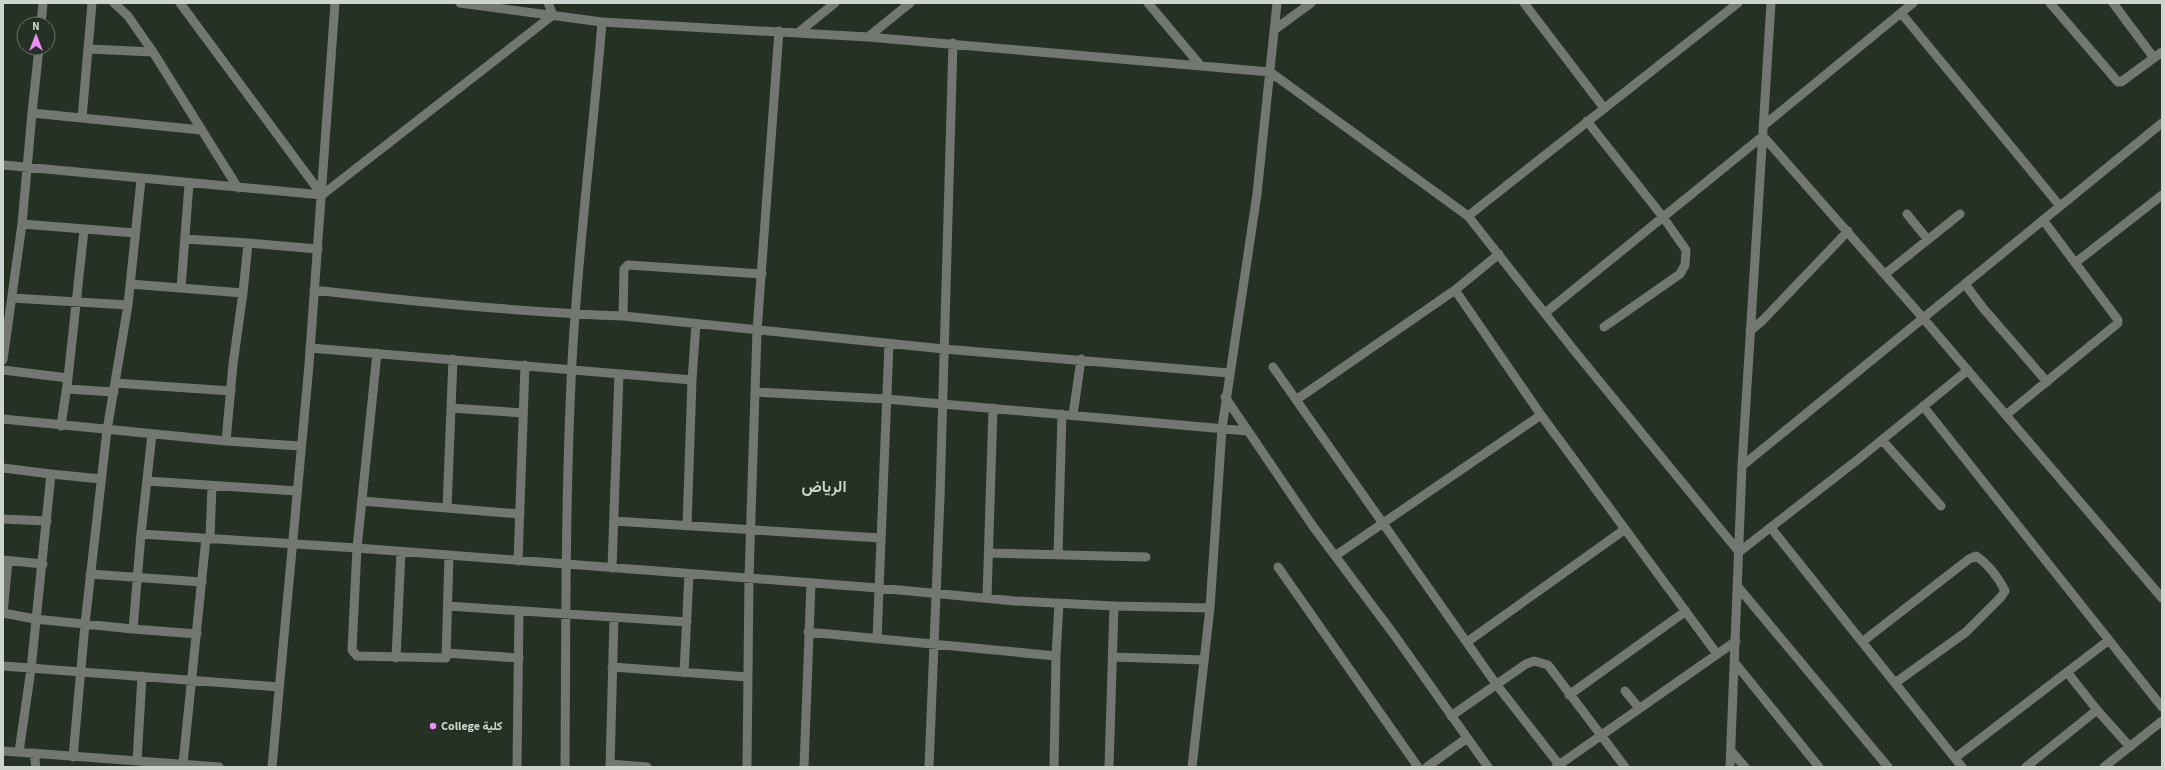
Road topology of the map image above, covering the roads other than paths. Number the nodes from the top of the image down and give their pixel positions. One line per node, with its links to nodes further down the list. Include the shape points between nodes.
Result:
1 (43, 3): 23 (street)
2 (92, 3): 30 (street)
3 (114, 3): 31 (street, via 128,16)
4 (180, 3): 50 (street)
5 (335, 3): 50 (street)
6 (460, 3): 20 (street)
7 (514, 3): 20 (street)
8 (548, 3): 22 (street)
9 (835, 3): 27 (street)
10 (910, 3): 28 (street)
11 (1148, 3): 35 (street)
12 (1277, 3): 25 (street)
13 (1311, 3): 25 (street)
14 (1524, 3): 37 (street)
15 (1738, 3): 37 (street)
16 (1772, 3): 42 (street)
17 (1913, 3): 21 (street)
18 (2050, 3): 34 (street, via 2116,81 2121,82)
19 (2113, 3): 34 (street)
20 (507, 9): 22 (street)
21 (1900, 13): 42 (street); 52 (street)
22 (553, 15): 24 (street); 50 (street)
23 (42, 16)
24 (602, 22): 26 (street); 80 (street)
25 (1274, 30): 36 (street)
26 (779, 31): 27 (street); 68 (street)
27 (799, 32): 28 (street)
28 (868, 37): 29 (street)
29 (953, 43): 35 (street); 89 (street)
30 (88, 49): 31 (street); 39 (street)
31 (153, 52): 43 (street)
32 (2162, 52): 34 (street)
33 (38, 56): 38 (street)
34 (2154, 58)
35 (1200, 65): 36 (street)
36 (1270, 72): 55 (street); 99 (street, via 1257,194)
37 (1604, 108): 40 (street)
38 (32, 114): 39 (street); 46 (street)
39 (82, 118): 43 (street)
40 (1587, 121): 55 (street); 56 (street)
41 (2162, 123): 52 (street)
42 (1763, 126): 44 (street)
43 (201, 130): 49 (street)
44 (1763, 136): 56 (street); 60 (street); 86 (street)
45 (3, 165): 46 (street)
46 (28, 168): 47 (street); 58 (street)
47 (141, 180): 48 (street); 61 (street)
48 (189, 184): 49 (street); 62 (street)
49 (238, 188): 50 (street)
50 (322, 195): 65 (street)
51 (2162, 195): 67 (street)
52 (2060, 206): 57 (street)
53 (1907, 214): 63 (street)
54 (1960, 214): 63 (street)
55 (1468, 216): 66 (street)
56 (1663, 217): 79 (street); 84 (street, via 1686,250 1685,265 1680,274)
57 (2043, 220): 67 (street); 71 (street)
58 (22, 224): 59 (street); 76 (street)
59 (84, 230): 61 (street); 77 (street)
60 (1848, 231): 69 (street); 86 (street)
61 (134, 233): 70 (street)
62 (185, 239): 64 (street); 72 (street)
63 (1928, 240): 69 (street)
64 (248, 243): 65 (street); 75 (street)
65 (318, 249): 73 (street)
66 (1499, 254): 74 (street); 79 (street)
67 (2075, 263): 103 (street, via 2118,323)
68 (762, 274): 81 (street, via 628,265 624,269); 85 (street)
69 (1885, 274): 82 (street)
70 (130, 284): 72 (street); 78 (street)
71 (1965, 284): 82 (street); 103 (street)
72 (181, 288): 75 (street)
73 (314, 290): 80 (street); 88 (street)
74 (1455, 290): 110 (street); 117 (street)
75 (243, 293): 106 (street)
76 (12, 298): 77 (street); 93 (street)
77 (77, 302): 78 (street); 101 (street)
78 (128, 305): 104 (street)
79 (1545, 313): 154 (street)
80 (575, 314): 81 (street); 96 (street)
81 (623, 316): 83 (street)
82 (1923, 318): 98 (street); 129 (street)
83 (696, 324): 85 (street); 102 (street)
84 (1604, 327)
85 (757, 331): 87 (street); 107 (street)
86 (1750, 331): 129 (street)
87 (889, 344): 89 (street); 109 (street)
88 (310, 348): 90 (street); 128 (street)
89 (944, 349): 92 (street); 111 (street)
90 (377, 353): 91 (street); 136 (street)
91 (453, 359): 94 (street); 113 (street)
92 (1080, 359): 99 (street); 118 (street)
93 (3, 360)
94 (525, 365): 96 (street); 115 (street)
95 (1273, 367): 110 (street)
96 (572, 369): 100 (street); 163 (street)
97 (3, 370): 101 (street)
98 (1968, 370): 112 (street); 119 (street)
99 (1229, 373): 108 (street)
100 (619, 374): 102 (street); 142 (street)
101 (68, 378): 105 (street)
102 (692, 380): 144 (street)
103 (2048, 382): 119 (street)
104 (114, 388): 105 (street); 106 (street); 123 (street)
105 (67, 389): 121 (street)
106 (230, 391): 127 (street)
107 (755, 392): 109 (street); 146 (street)
108 (1225, 397): 122 (street); 124 (street)
109 (886, 399): 111 (street); 150 (street)
110 (1296, 400): 143 (street)
111 (942, 403): 114 (street); 174 (street)
112 (1923, 406): 126 (street); 193 (street)
113 (451, 408): 115 (street); 138 (street)
114 (993, 408): 116 (street); 155 (street)
115 (523, 413): 139 (street)
116 (1062, 414): 118 (street); 157 (street)
117 (1541, 414): 143 (street); 147 (street)
118 (1073, 415): 122 (street)
119 (2006, 415): 176 (street)
120 (3, 420): 121 (street)
121 (61, 426): 123 (street)
122 (1222, 428): 124 (street); 180 (street)
123 (107, 430): 125 (street); 132 (street)
124 (1248, 431): 158 (street)
125 (152, 434): 127 (street); 133 (street)
126 (1882, 440): 137 (street); 145 (street)
127 (226, 441): 128 (street)
128 (300, 446): 135 (street)
129 (1742, 466): 154 (street)
130 (3, 468): 131 (street)
131 (51, 474): 132 (street); 141 (street)
132 (101, 479): 166 (street)
133 (147, 481): 134 (street); 148 (street)
134 (212, 486): 135 (street); 149 (street)
135 (297, 491): 151 (street)
136 (362, 501): 138 (street); 152 (street)
137 (1941, 506)
138 (447, 508): 139 (street)
139 (520, 514): 161 (street)
140 (3, 519): 141 (street)
141 (47, 521): 162 (street)
142 (614, 521): 144 (street); 165 (street)
143 (1383, 523): 158 (street); 195 (street)
144 (687, 526): 146 (street)
145 (1771, 528): 154 (street); 196 (street)
146 (750, 530): 150 (street); 169 (street)
147 (1624, 530): 182 (street); 195 (street)
148 (141, 534): 149 (street); 168 (street)
149 (208, 538): 151 (street); 170 (street)
150 (880, 538): 173 (street)
151 (293, 543): 152 (street); 217 (street)
152 (358, 548): 153 (street); 202 (street, via 352,650 357,656)
153 (402, 552): 156 (street); 202 (street)
154 (1739, 552): 172 (street)
155 (989, 553): 157 (street); 175 (street)
156 (449, 555): 161 (street); 178 (street)
157 (1058, 555): 159 (street)
158 (1335, 556): 223 (street)
159 (1146, 557)
160 (5, 561): 162 (street); 183 (street)
161 (518, 561): 163 (street)
162 (43, 564): 186 (street)
163 (567, 564): 165 (street); 184 (street)
164 (1278, 567): 251 (street)
165 (612, 568): 167 (street)
166 (90, 574): 168 (street); 188 (street)
167 (689, 574): 169 (street); 187 (street)
168 (138, 578): 170 (street); 189 (street)
169 (749, 578): 171 (street); 213 (street)
170 (202, 582): 191 (street)
171 (811, 583): 173 (street); 190 (street)
172 (1738, 587): 194 (street); 258 (street)
173 (878, 588): 174 (street); 192 (street)
174 (937, 594): 175 (street); 197 (street)
175 (987, 598): 177 (street)
176 (2162, 598)
177 (1059, 603): 179 (street); 200 (street)
178 (448, 606): 181 (street); 198 (street)
179 (1114, 606): 180 (street); 201 (street)
180 (1210, 608): 204 (street)
181 (520, 611): 184 (street); 203 (street)
182 (1686, 611): 199 (street); 219 (street)
183 (3, 613): 186 (street)
184 (566, 614): 185 (street); 243 (street)
185 (614, 618): 187 (street); 207 (street)
186 (35, 619): 188 (street); 208 (street)
187 (687, 622): 211 (street)
188 (85, 624): 189 (street); 209 (street)
189 (133, 629): 191 (street)
190 (808, 632): 192 (street); 246 (street)
191 (197, 634): 214 (street)
192 (877, 639): 197 (street)
193 (2109, 640): 210 (street); 220 (street)
194 (1736, 641): 199 (street); 205 (street)
195 (1467, 642): 216 (street)
196 (1862, 642): 215 (street); 215 (street, via 1969,559 1976,556 1983,561 2001,582 2005,591 2001,597 1966,632)
197 (935, 645): 200 (street); 247 (street)
198 (446, 653): 202 (street, via 446,658); 203 (street)
199 (1717, 654): 221 (street)
200 (1056, 656): 248 (street)
201 (1112, 657): 204 (street); 249 (street)
202 (396, 658)
203 (519, 658): 242 (street)
204 (1204, 660): 250 (street)
205 (1735, 663): 229 (street); 257 (street)
206 (3, 666): 208 (street)
207 (612, 667): 211 (street); 237 (street)
208 (31, 669): 209 (street); 230 (street)
209 (80, 672): 212 (street); 232 (street)
210 (2067, 672): 222 (street); 233 (street)
211 (684, 673): 213 (street)
212 (142, 676): 214 (street); 234 (street)
213 (748, 677): 245 (street)
214 (192, 680): 217 (street); 235 (street)
215 (1895, 683): 233 (street)
216 (1496, 684): 219 (street, via 1526,664 1541,662 1548,665); 223 (street); 238 (street)
217 (279, 687): 241 (street)
218 (1625, 691): 221 (street)
219 (1569, 695): 225 (street)
220 (2162, 707)
221 (1639, 708): 225 (street)
222 (2097, 710): 227 (street); 260 (street)
223 (1451, 716): 226 (street)
224 (2162, 721): 227 (street)
225 (1600, 736): 238 (street); 254 (street)
226 (1467, 738): 252 (street); 253 (street)
227 (2130, 747): 261 (street)
228 (3, 751): 230 (street)
229 (1731, 751): 255 (street); 256 (street)
230 (19, 752): 231 (street)
231 (34, 753): 232 (street); 239 (street)
232 (73, 757): 234 (street)
233 (1955, 758): 259 (street)
234 (137, 761): 236 (street)
235 (183, 764): 236 (street); 240 (street)
236 (161, 765)
237 (610, 766): 244 (street)
238 (1559, 766)
239 (36, 767)
240 (219, 767)
241 (272, 767)
242 (517, 767)
243 (565, 767)
244 (647, 767)
245 (747, 767)
246 (804, 767)
247 (929, 767)
248 (1054, 767)
249 (1109, 767)
250 (1192, 767)
251 (1418, 767)
252 (1427, 767)
253 (1488, 767)
254 (1625, 767)
255 (1730, 767)
256 (1745, 767)
257 (1820, 767)
258 (1888, 767)
259 (1962, 767)
260 (2026, 767)
261 (2104, 767)

